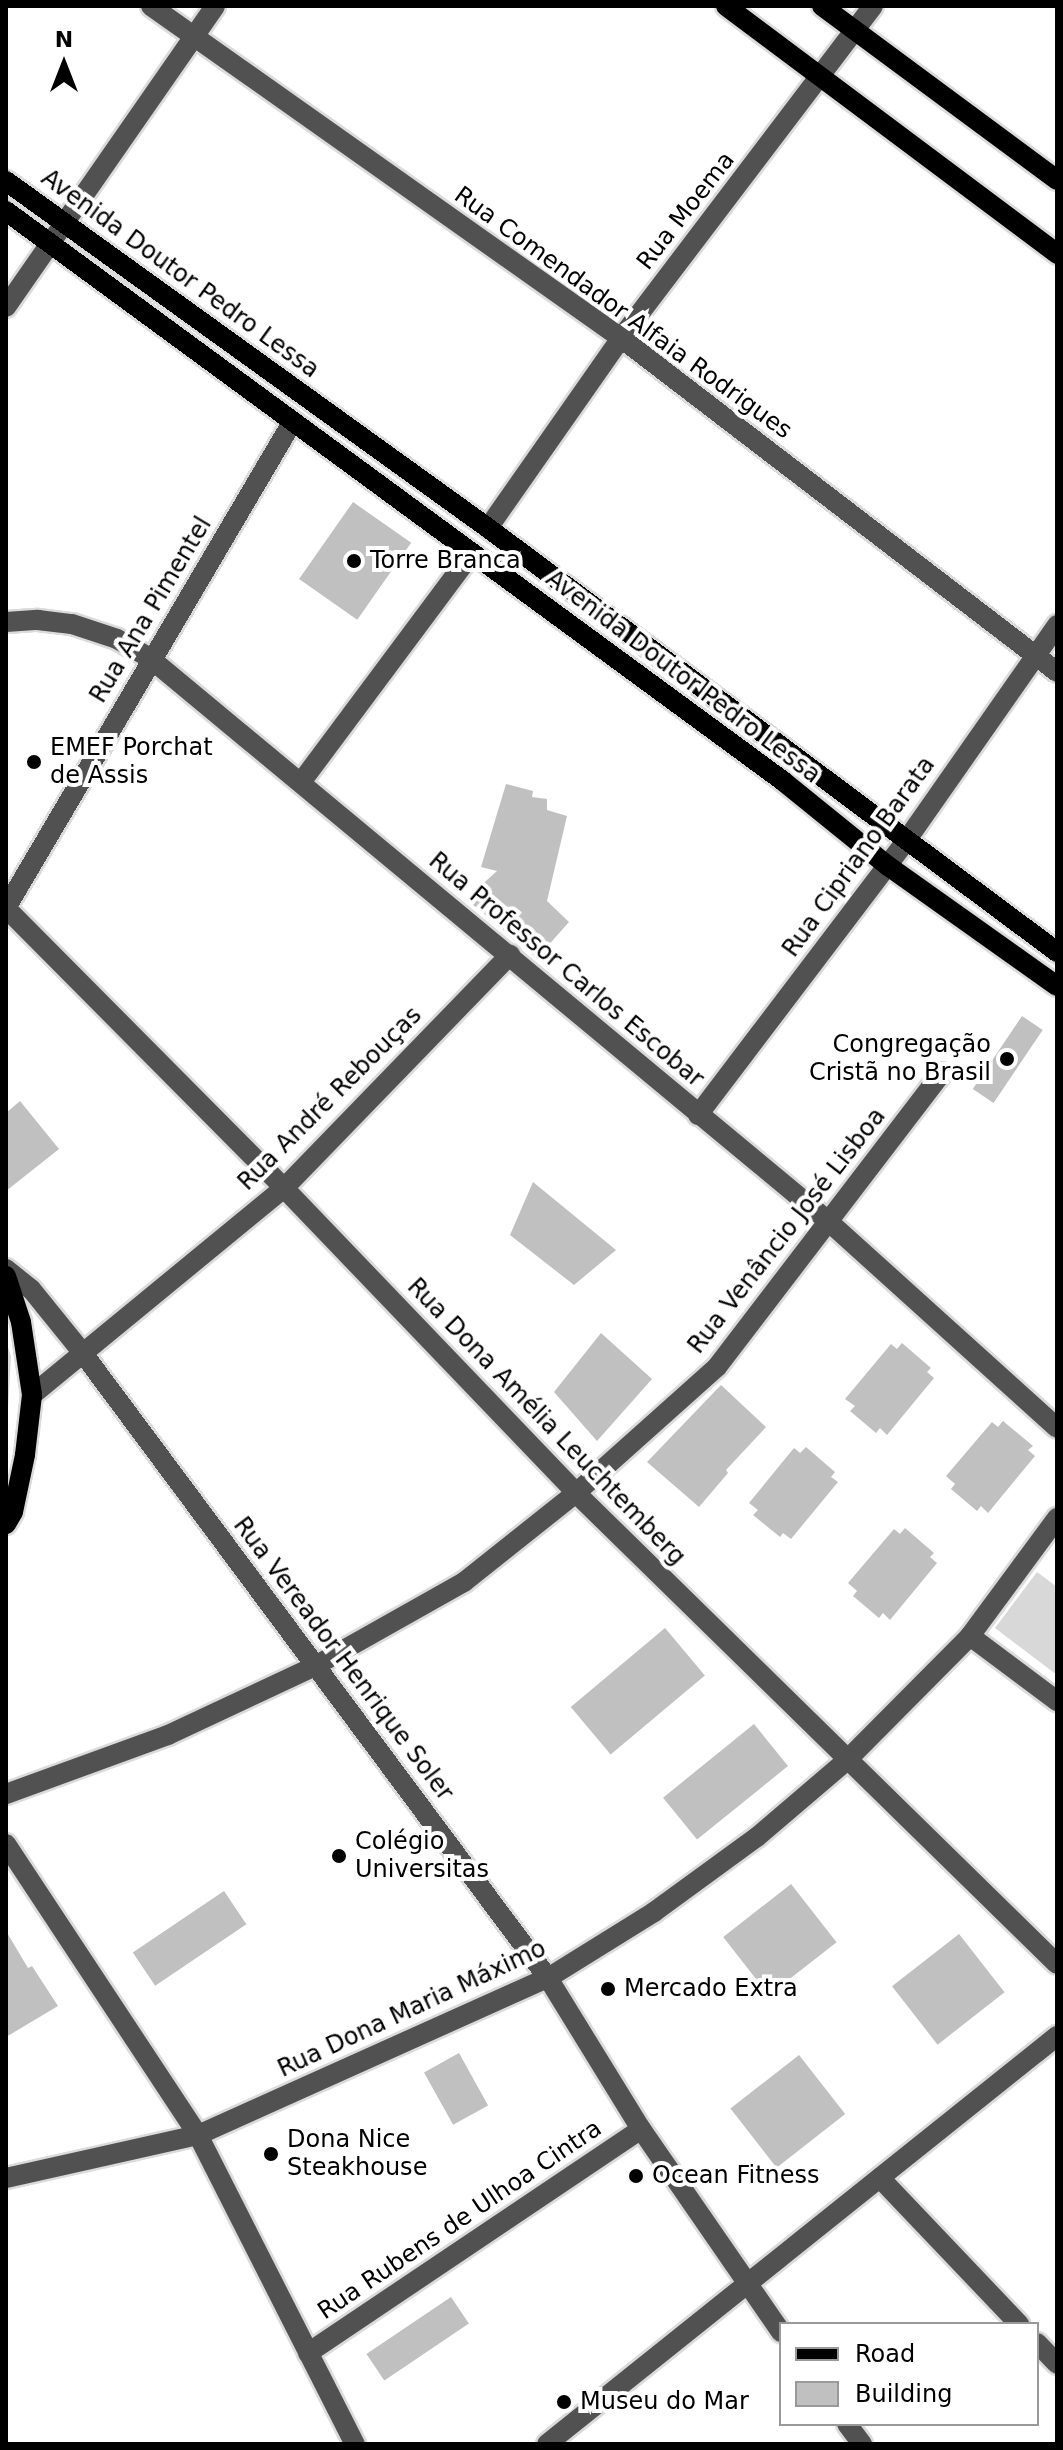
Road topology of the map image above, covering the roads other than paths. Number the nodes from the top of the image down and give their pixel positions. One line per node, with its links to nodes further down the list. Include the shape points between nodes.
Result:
1 (151, 6): 7 (street, Rua Comendador Alfaia Rodrigues)
2 (215, 6): 7 (street)
3 (726, 6): 8 (main road)
4 (822, 6): 6 (main road)
5 (873, 6): 6 (street, Rua Moema)
6 (856, 30): 8 (street, Rua Moema); 9 (main road)
7 (193, 38): 12 (street); 16 (street, Rua Comendador Alfaia Rodrigues)
8 (822, 76): 14 (main road); 16 (street, Rua Moema)
9 (1057, 180)
10 (6, 181): 12 (main road, Avenida Doutor Pedro Lessa)
11 (6, 211): 13 (main road, Avenida Doutor Pedro Lessa)
12 (66, 224): 13 (street); 18 (main road, Avenida Doutor Pedro Lessa)
13 (52, 244): 15 (street); 17 (main road, Avenida Doutor Pedro Lessa)
14 (1057, 254)
15 (6, 307)
16 (621, 338): 18 (street, Rua Moema); 22 (street, Rua Comendador Alfaia Rodrigues)
17 (293, 421): 19 (main road, Avenida Doutor Pedro Lessa); 23 (street, Rua Ana Pimentel)
18 (488, 528): 26 (main road, Avenida Doutor Pedro Lessa)
19 (472, 553): 25 (street); 27 (main road, Avenida Doutor Pedro Lessa, via 783,781)
20 (6, 622): 23 (street, Rua Professor Carlos Escobar, via 72,624 117,639)
21 (1057, 625): 22 (street, Rua Cipriano Barata)
22 (1034, 656): 24 (street, Rua Comendador Alfaia Rodrigues); 26 (street, Rua Cipriano Barata)
23 (151, 659): 25 (street, Rua Professor Carlos Escobar); 28 (street, Rua Ana Pimentel)
24 (1057, 672)
25 (302, 781): 30 (street, Rua Professor Carlos Escobar)
26 (906, 841): 27 (street, Rua Cipriano Barata); 29 (main road, Avenida Doutor Pedro Lessa)
27 (888, 866): 31 (main road, Avenida Doutor Pedro Lessa); 33 (street, Rua Cipriano Barata)
28 (6, 908): 34 (street, Rua Dona Amélia Leuchtemberg)
29 (1057, 952)
30 (510, 955): 33 (street, Rua Professor Carlos Escobar); 34 (street, Rua André Rebouças)
31 (1057, 986)
32 (942, 1073): 35 (street, Rua Venâncio José Lisboa)
33 (698, 1115): 35 (street, Rua Professor Carlos Escobar)
34 (284, 1188): 38 (street, Rua André Rebouças); 41 (street, Rua Dona Amélia Leuchtemberg)
35 (827, 1220): 40 (street, Rua Professor Carlos Escobar); 41 (street, Rua Venâncio José Lisboa, via 717,1367)
36 (6, 1269): 38 (street, Rua Vereador Henrique Soler, via 31,1289)
37 (6, 1276): 39 (main road, via 21,1322)
38 (82, 1352): 39 (street, Rua André Rebouças); 45 (street, Rua Vereador Henrique Soler)
39 (32, 1395): 43 (main road, via 25,1455)
40 (1057, 1428)
41 (576, 1493): 45 (street, Rua Venâncio José Lisboa, via 464,1582); 47 (street, Rua Dona Amélia Leuchtemberg)
42 (1057, 1518): 44 (street, Rua Dona Maria Máximo)
43 (6, 1524)
44 (970, 1636): 46 (street); 47 (street, Rua Dona Maria Máximo)
45 (315, 1666): 48 (street, Rua Venâncio José Lisboa, via 168,1735); 51 (street, Rua Vereador Henrique Soler)
46 (1057, 1701)
47 (847, 1760): 50 (street, Rua Dona Amélia Leuchtemberg); 51 (street, Rua Dona Maria Máximo, via 757,1837 654,1912)
48 (6, 1794)
49 (6, 1844): 54 (street)
50 (1057, 1964)
51 (548, 1978): 53 (street, Rua Vereador Henrique Soler); 54 (street, Rua Dona Maria Máximo)
52 (1057, 2036): 56 (street)
53 (641, 2129): 57 (street, Rua Vereador Henrique Soler); 61 (street, Rua Rubens de Ulhoa Cintra)
54 (198, 2135): 55 (street, Rua Dona Maria Máximo); 61 (street)
55 (6, 2178)
56 (880, 2178): 57 (street); 58 (street)
57 (748, 2287): 59 (street, Rua Vereador Henrique Soler); 65 (street)
58 (1017, 2322)
59 (779, 2329)
60 (1039, 2345): 62 (street)
61 (308, 2353): 64 (street)
62 (1057, 2364)
63 (848, 2426): 66 (street)
64 (355, 2444)
65 (547, 2444)
66 (862, 2444)

